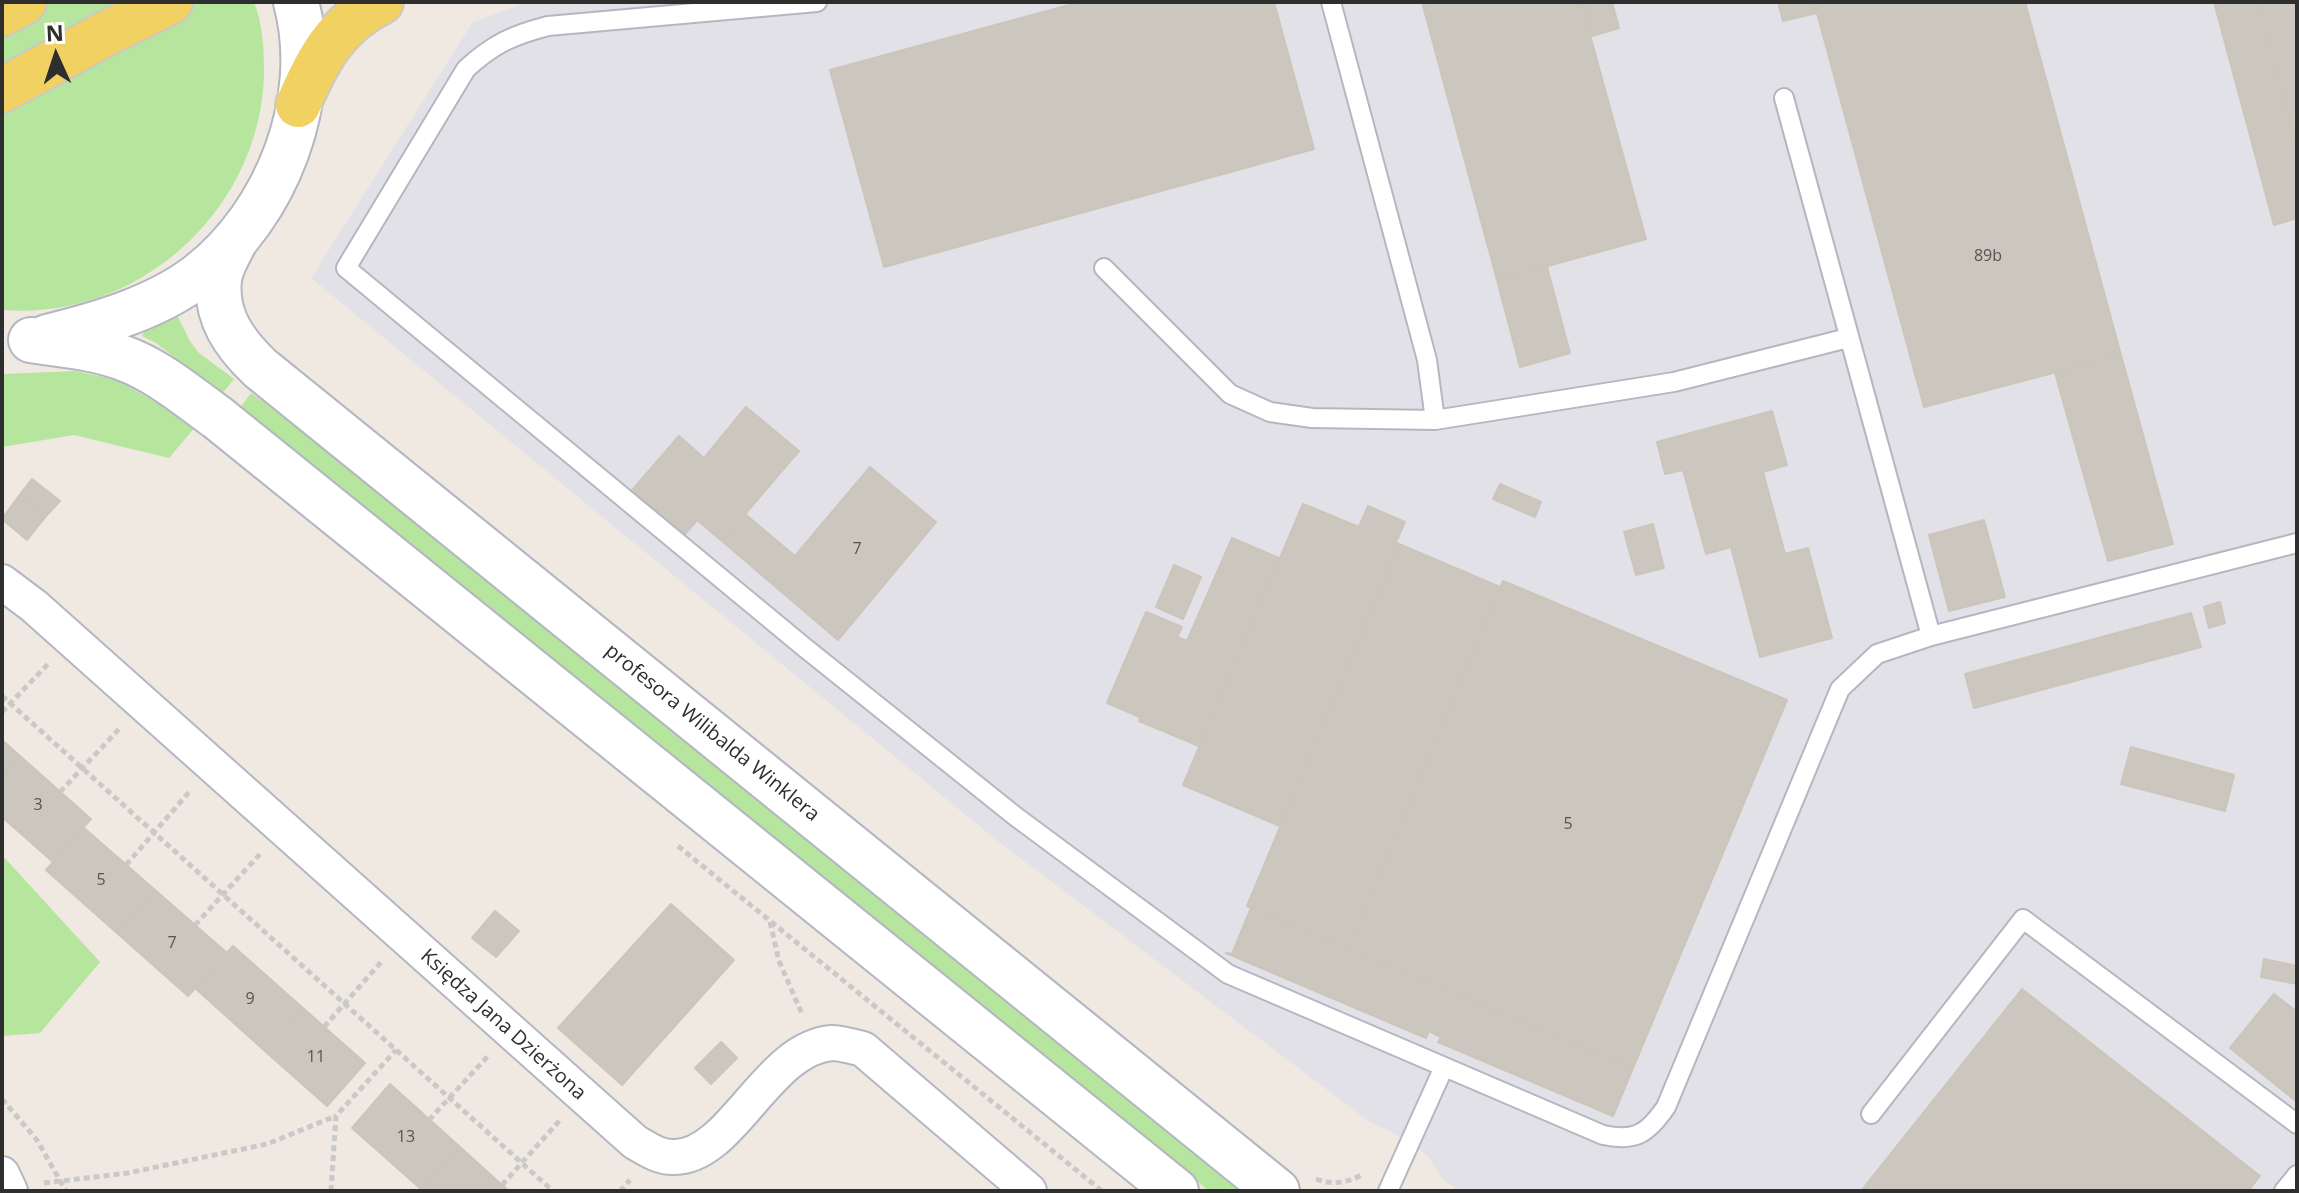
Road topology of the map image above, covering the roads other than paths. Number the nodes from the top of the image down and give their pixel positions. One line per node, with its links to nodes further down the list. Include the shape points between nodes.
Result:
1 (24, 2): 7 (main road)
2 (170, 2): 8 (main road)
3 (296, 2): 10 (main road, via 303,50)
4 (381, 2): 10 (main road, via 360,13 327,45)
5 (817, 2): 19 (lane, via 548,26 487,49 466,69 346,268 804,647 1003,806 1228,974)
6 (1331, 2): 15 (lane, via 1427,360)
7 (2, 14)
8 (2, 90)
9 (1784, 98): 13 (lane)
10 (298, 105): 11 (main road, via 273,184)
11 (236, 239): 14 (main road, via 199,275 167,294 90,326); 28 (main road, profesora Wilibalda Winklera, via 219,278 219,307 228,331 260,368)
12 (1104, 268): 15 (lane, via 1230,394 1256,406 1312,418)
13 (1848, 338): 15 (lane, via 1674,382); 18 (lane)
14 (17, 340): 27 (main road, via 125,358 218,418)
15 (1435, 420)
16 (2297, 543): 18 (lane)
17 (2, 582): 26 (street, Księdza Jana Dzierżona, via 654,1154 675,1157 701,1151 781,1070 803,1052 832,1043 863,1049)
18 (1931, 636): 19 (lane, via 1877,654 1840,689 1666,1107 1654,1124 1629,1138 1603,1135)
19 (1444, 1067): 24 (lane)
20 (1871, 1114): 21 (lane, via 2023,919)
21 (2297, 1124)
22 (2, 1174): 25 (street)
23 (2297, 1175): 29 (lane)
24 (1385, 1189)
25 (10, 1191)
26 (1029, 1191)
27 (1176, 1191)
28 (1277, 1191)
29 (2284, 1191)

